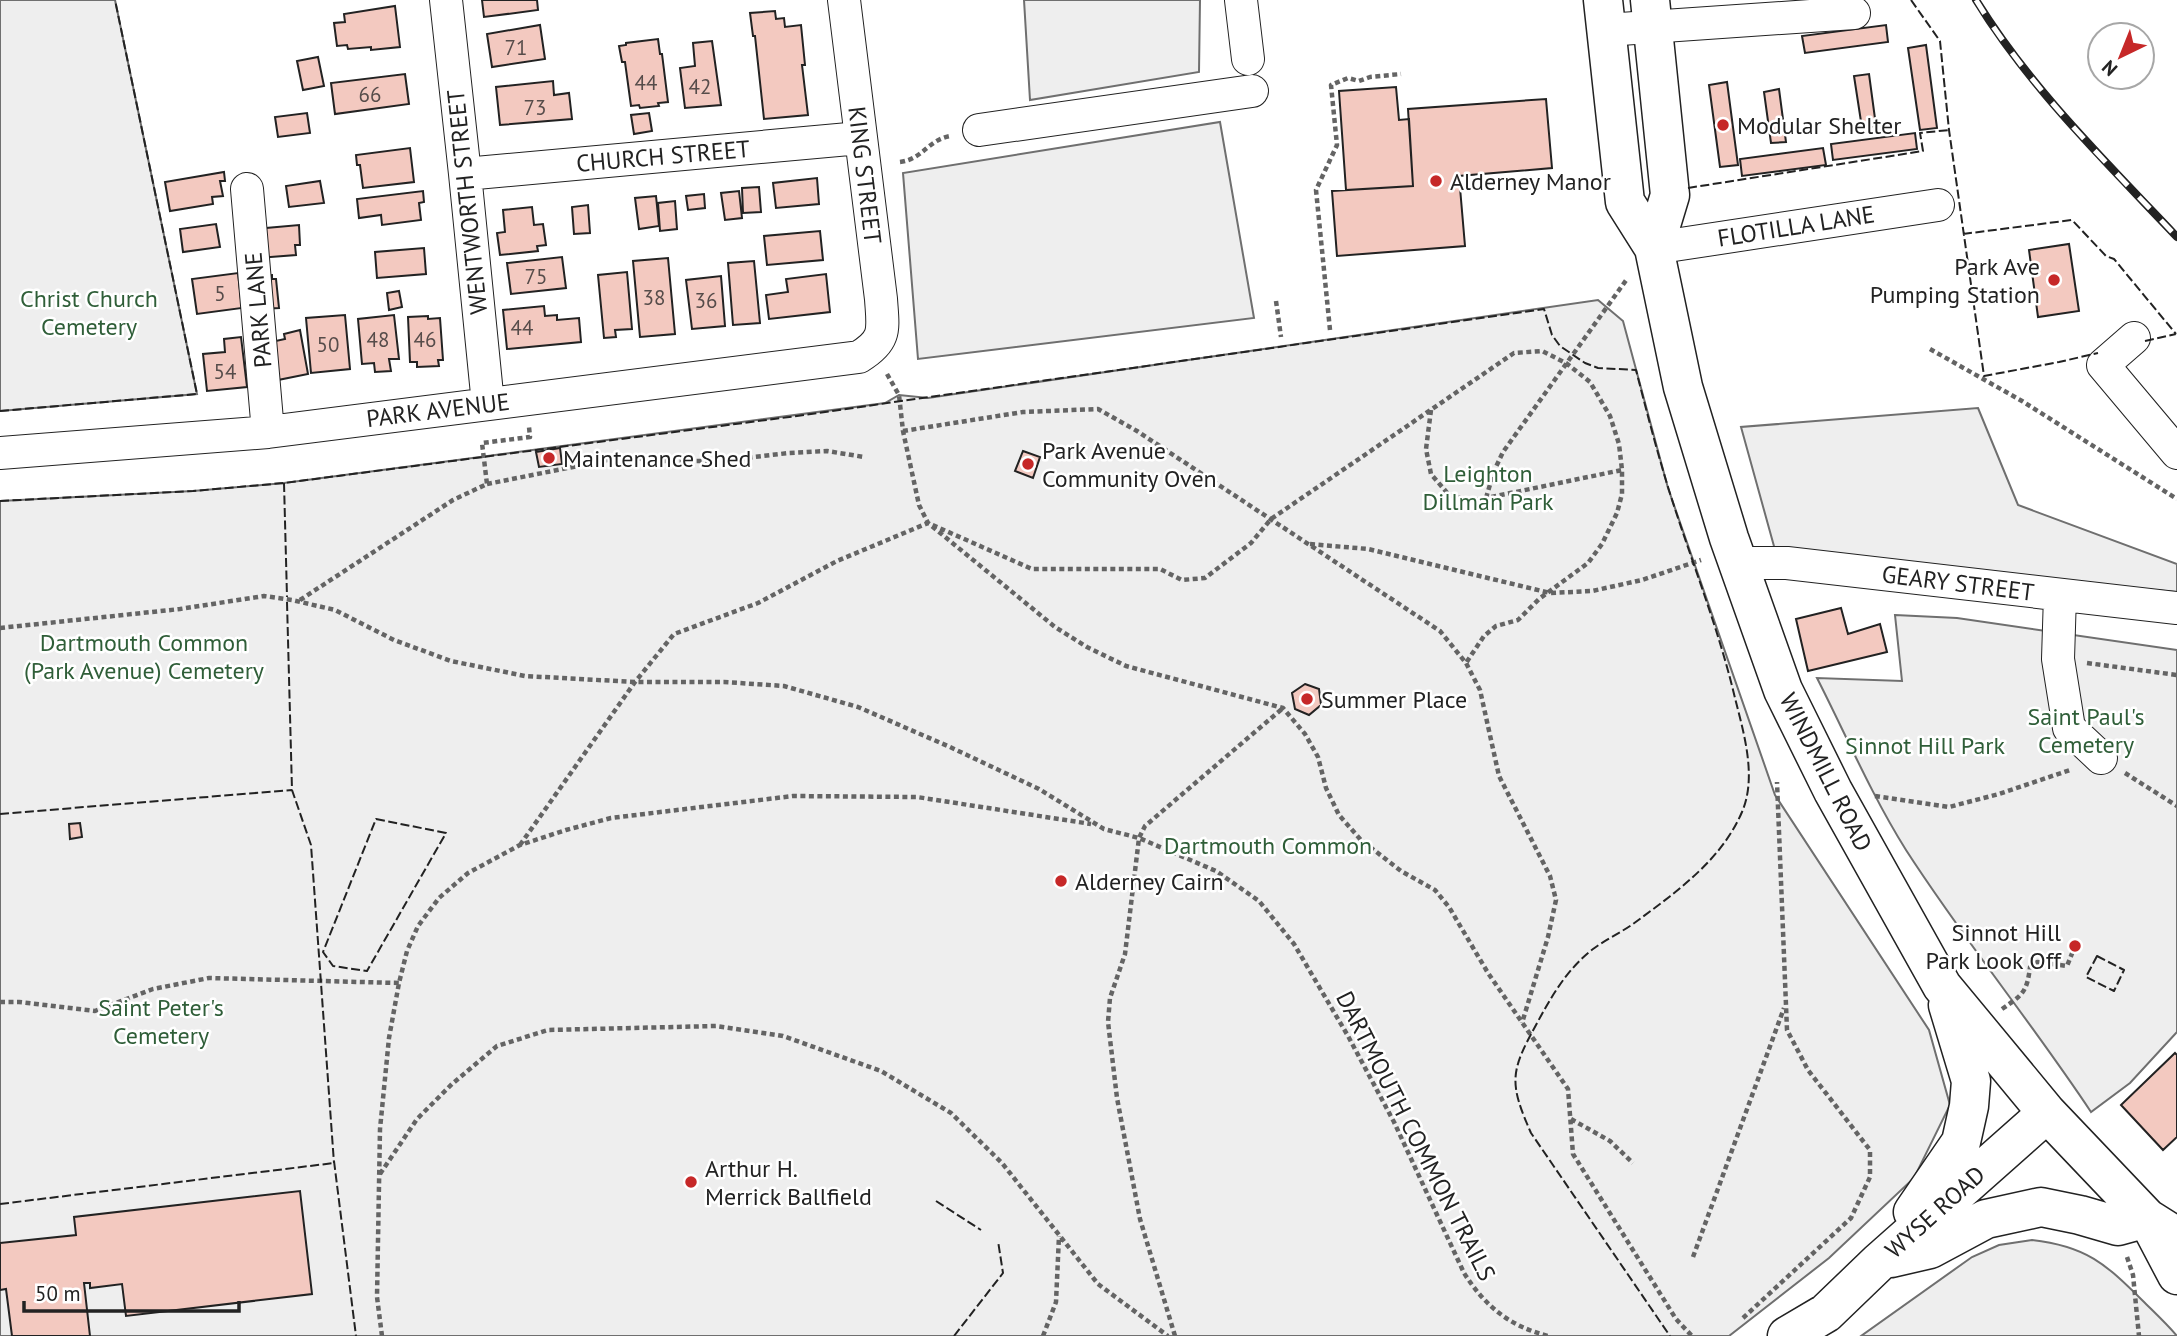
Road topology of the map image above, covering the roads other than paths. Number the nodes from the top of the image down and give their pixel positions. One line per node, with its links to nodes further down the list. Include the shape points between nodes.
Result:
1 (446, 0): 11 (street, WENTWORTH STREET)
2 (844, 0): 10 (street, KING STREET)
3 (1241, 0): 7 (street)
4 (1651, 13): 5 (street); 6 (street); 14 (main road, via 1670,195)
5 (1854, 13)
6 (1604, 15): 14 (main road, via 1625,202)
7 (1248, 59)
8 (1252, 91): 9 (street)
9 (979, 130)
10 (860, 138): 11 (street, CHURCH STREET); 16 (street, KING STREET, via 881,299 883,332)
11 (466, 174): 17 (street, WENTWORTH STREET)
12 (247, 189): 18 (street, PARK LANE)
13 (1938, 205): 14 (street, FLOTILLA LANE)
14 (1654, 248): 21 (main road, WINDMILL ROAD)
15 (2134, 338): 20 (street, via 2103,365)
16 (873, 348): 17 (street, PARK AVENUE, via 859,357)
17 (488, 404): 18 (street, PARK AVENUE)
18 (268, 432): 19 (street, PARK AVENUE)
19 (0, 453)
20 (2177, 453)
21 (1720, 562): 22 (street, GEARY STREET, via 1787,564); 25 (main road, WINDMILL ROAD, via 1833,791)
22 (2060, 595): 23 (street, GEARY STREET); 24 (street, via 2058,659 2069,727)
23 (2177, 608)
24 (2101, 758)
25 (1942, 986): 26 (main road, WINDMILL ROAD); 28 (main road, via 1971,1081 1961,1142)
26 (2047, 1113): 27 (main road, WINDMILL ROAD); 28 (main road, WYSE ROAD)
27 (2147, 1227): 28 (main road, via 2041,1208 1986,1219 1930,1249); 29 (main road, WINDMILL ROAD)
28 (1879, 1262): 30 (main road, WYSE ROAD)
29 (2177, 1275)
30 (1823, 1325): 31 (main road, WYSE ROAD)
31 (1787, 1336)

